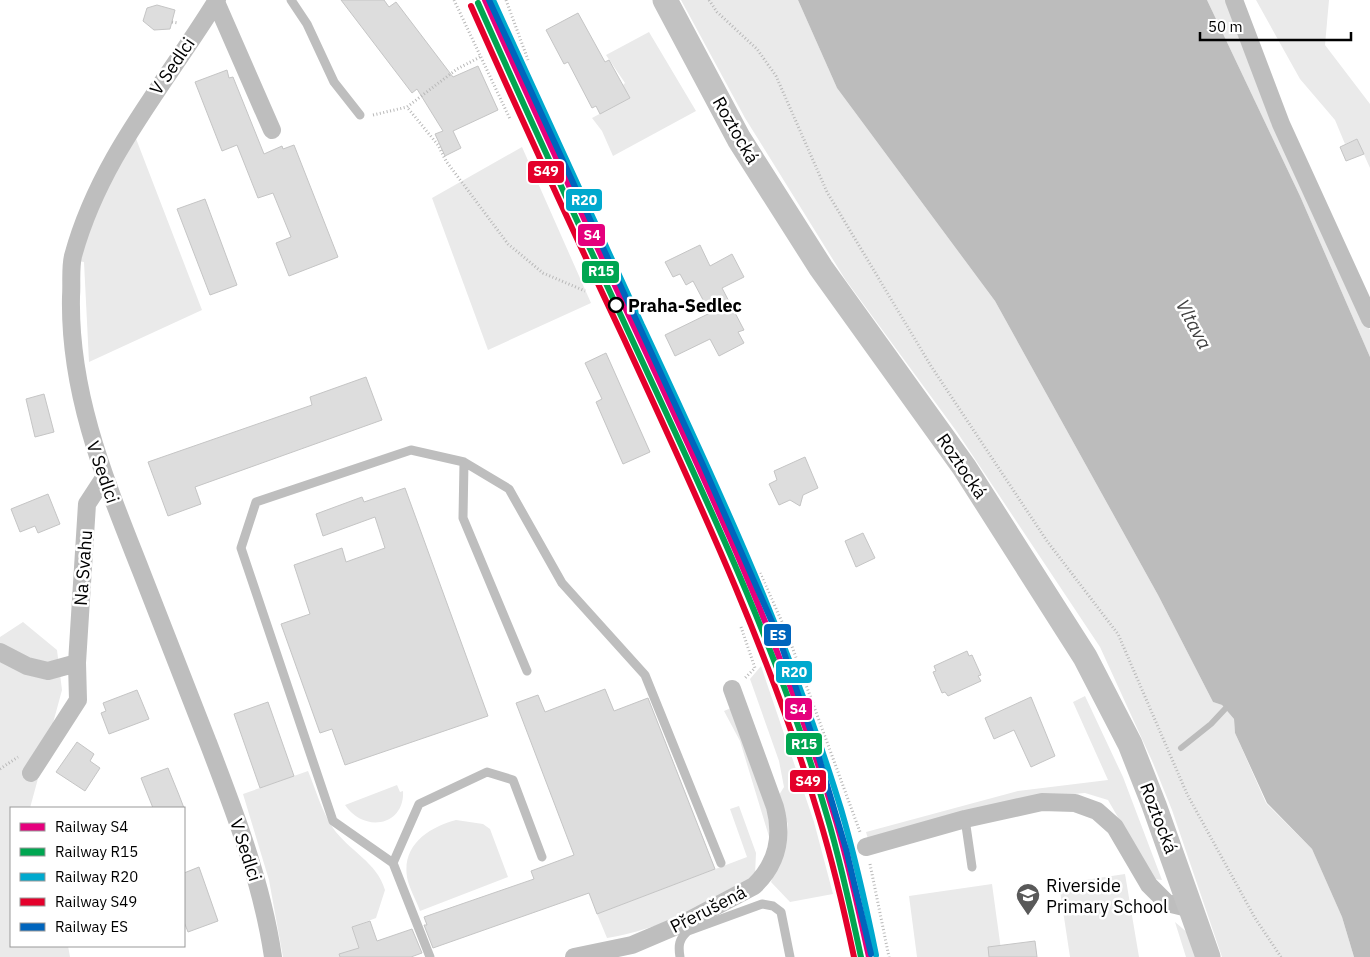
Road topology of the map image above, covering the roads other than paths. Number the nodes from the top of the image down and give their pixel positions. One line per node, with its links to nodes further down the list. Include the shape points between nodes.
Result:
1 (291, 0): 5 (lane, via 307,24 334,82)
2 (665, 0): 21 (main road, Roztocká, via 739,138 821,268 964,467 1085,657 1130,744)
3 (1234, 0): 7 (street, via 1282,124)
4 (216, 1): 6 (street); 9 (street, V Sedlci, via 129,130 102,179 72,259 73,353 85,418)
5 (360, 116)
6 (272, 130)
7 (1370, 319)
8 (464, 462): 12 (lane, via 463,518); 18 (lane, via 411,450 256,502 241,548 333,821); 19 (lane, via 509,489 562,583 645,675)
9 (104, 478): 11 (street, Na Svahu, via 87,504); 22 (street, V Sedlci, via 232,804 267,915)
10 (0, 652): 11 (street, via 27,666 48,672)
11 (77, 663): 14 (street, Na Svahu, via 78,700)
12 (527, 671)
13 (732, 689): 24 (street, Přerušená, via 779,824 779,840 772,863 754,886 686,922 632,945)
14 (31, 773)
15 (965, 819): 16 (street); 20 (lane); 21 (street, via 1042,802 1075,803 1097,811 1115,827 1149,885 1167,903)
16 (866, 847)
17 (542, 857): 18 (lane, via 513,780 487,772 419,804)
18 (393, 862): 23 (lane)
19 (721, 864)
20 (972, 867)
21 (1192, 909): 27 (main road, Roztocká)
22 (273, 957)
23 (430, 957)
24 (574, 957)
25 (680, 957): 26 (lane, via 678,947 688,931 762,904 781,912)
26 (790, 957)
27 (1208, 957)

